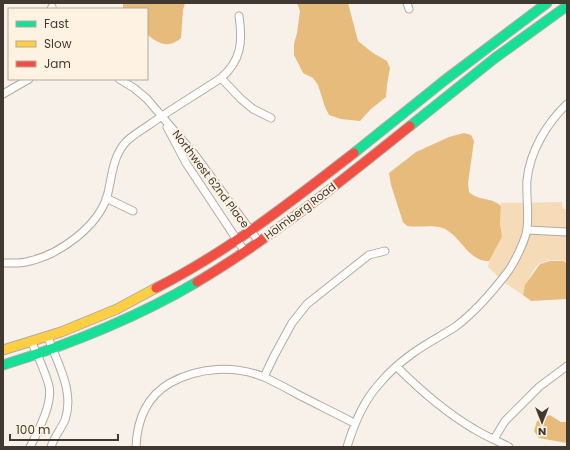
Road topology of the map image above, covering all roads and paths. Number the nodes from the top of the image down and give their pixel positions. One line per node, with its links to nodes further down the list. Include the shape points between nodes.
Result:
1 (547, 3): 14 (street, Holmberg Road, via 303,194)
2 (567, 6): 17 (street, Holmberg Road, via 508,48)
3 (239, 16): 4 (street, via 240,50 230,71)
4 (221, 78): 9 (street); 10 (street, via 240,99)
5 (27, 80): 7 (street)
6 (121, 80): 9 (street, Northwest 62nd Place, via 147,99)
7 (3, 94)
8 (567, 104): 13 (street, via 556,114 532,156 527,179)
9 (162, 116): 11 (street, via 126,142 117,153); 14 (street, Northwest 62nd Place, via 195,155); 16 (street, Northwest 62nd Place, via 186,163)
10 (271, 118)
11 (106, 198): 12 (street); 20 (street, via 88,227 55,253 29,262)
12 (134, 211)
13 (527, 230): 15 (street); 28 (street, via 510,269 476,308)
14 (250, 231): 16 (street, Holmberg Road); 17 (street, Northwest 62nd Place)
15 (567, 232)
16 (236, 241): 19 (street, Northwest 62nd Place); 21 (street, Holmberg Road, via 191,270 105,314)
17 (259, 242): 19 (street, Holmberg Road)
18 (385, 251): 29 (street, via 369,256 307,304 292,323)
19 (245, 252): 24 (street, Holmberg Road, via 153,306)
20 (3, 263)
21 (48, 337): 22 (street, Holmberg Road); 24 (street)
22 (32, 343): 23 (street, Holmberg Road); 25 (street)
23 (3, 350)
24 (52, 350): 25 (street, Holmberg Road); 33 (street, via 66,383 68,403 65,421)
25 (37, 356): 26 (street, Holmberg Road); 32 (street, via 49,387 49,398)
26 (3, 365)
27 (567, 366): 31 (street, via 539,387 505,421)
28 (397, 367): 30 (street, via 379,383); 31 (street, via 442,406 473,429)
29 (264, 377): 30 (street); 34 (street, via 220,369 200,371 182,377 164,387 150,400 142,414 136,434)
30 (354, 423): 35 (street)
31 (494, 439): 36 (street)
32 (30, 447)
33 (51, 447)
34 (136, 447)
35 (347, 447)
36 (509, 447)

